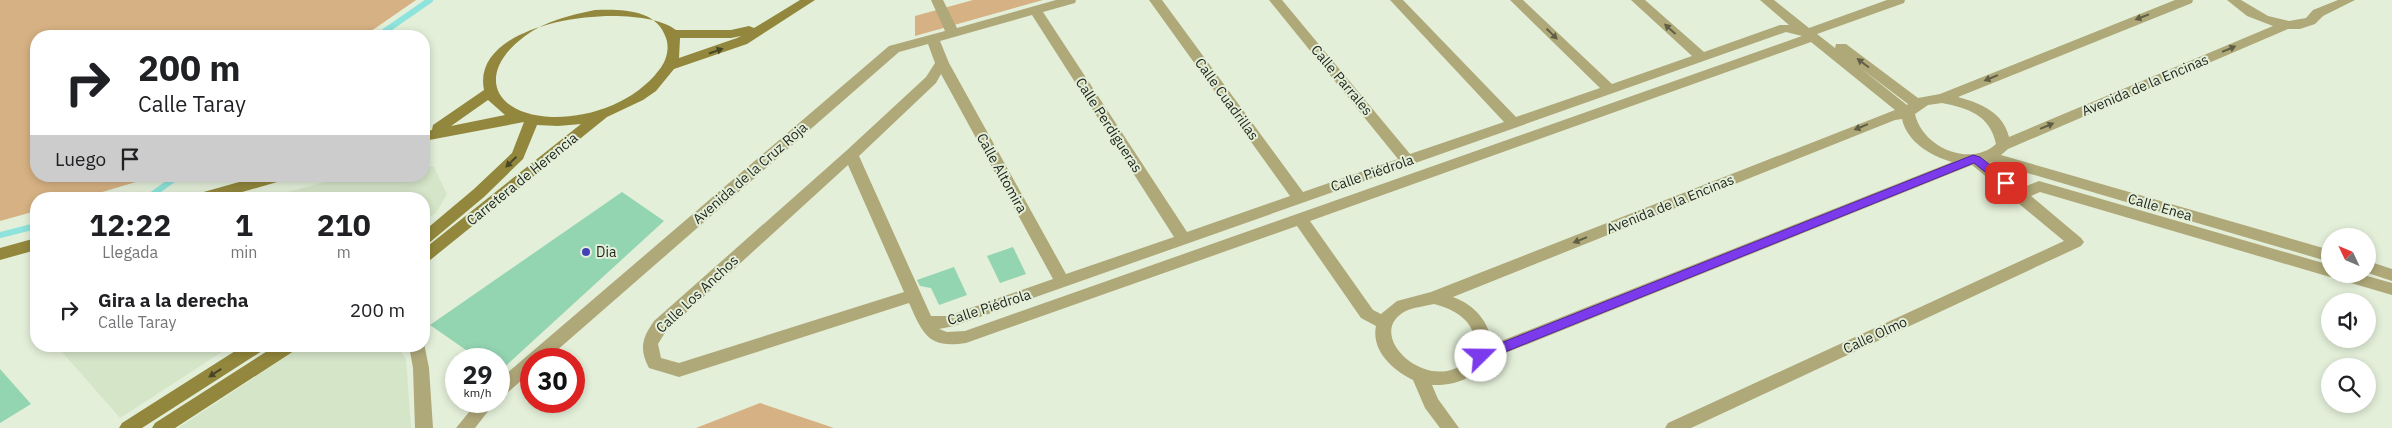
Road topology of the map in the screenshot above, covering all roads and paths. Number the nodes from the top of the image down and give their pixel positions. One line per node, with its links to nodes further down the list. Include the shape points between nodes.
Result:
1 (645, 0): 20 (main road)
2 (809, 0): 22 (main road)
3 (1070, 0): 18 (street, Avenida de la Cruz Roja)
4 (1155, 0): 46 (street, Calle Cuadrillas)
5 (1275, 0): 42 (street, Calle Parrales)
6 (1396, 0): 36 (street)
7 (1516, 0): 30 (street, one-way to 30)
8 (1637, 0): 27 (street, one-way to 8)
9 (1766, 0): 24 (street)
10 (1780, 0): 24 (street)
11 (1899, 0): 24 (street)
12 (2187, 0): 32 (street, one-way to 32)
13 (2233, 0): 21 (street, via 2244,10)
14 (2312, 0): 19 (street)
15 (2349, 0): 19 (street)
16 (939, 1): 23 (street)
17 (580, 5): 20 (main road, via 621,6); 31 (main road, via 550,17 508,43 495,60 489,76)
18 (1035, 10): 23 (street, Avenida de la Cruz Roja); 49 (street, Calle Perdigueras)
19 (2318, 13): 21 (street, via 2314,20 2303,24)
20 (657, 17): 25 (main road)
21 (2286, 24): 39 (street, Avenida de la Encinas, one-way to 21)
22 (768, 27): 25 (main road, via 731,34); 29 (main road, one-way to 22, via 742,41)
23 (953, 33): 26 (street, Avenida de la Cruz Roja)
24 (1812, 33): 27 (street, Calle Piédrola, via 1786,28); 33 (street); 47 (street)
25 (673, 34): 29 (main road, via 675,44)
26 (933, 38): 28 (street); 63 (street, Avenida de la Cruz Roja, via 894,49)
27 (1702, 58): 30 (street, Calle Piédrola)
28 (942, 63): 40 (street, Calle Los Anchos, via 931,80); 56 (street, Calle Altomira)
29 (669, 66): 34 (main road, via 645,92)
30 (1610, 90): 36 (street, Calle Piédrola)
31 (491, 92): 35 (main road, via 502,107); 37 (main road)
32 (1942, 98): 33 (street, Avenida de la Encinas, via 1927,99); 39 (street, via 1966,103 1988,115 2001,130)
33 (1910, 110): 41 (street, Calle Enea, via 1909,125 1924,142 1948,155); 60 (street, Avenida de la Encinas, one-way to 60)
34 (604, 112): 35 (main road, via 567,121); 48 (main road, Carretera de Herencia)
35 (527, 118): 38 (main road); 48 (main road, Carretera de Herencia, one-way to 48, via 518,155)
36 (1514, 124): 42 (street, Calle Piédrola)
37 (430, 133)
38 (430, 135)
39 (2002, 145): 41 (street)
40 (851, 155): 59 (street); 59 (street, Calle Los Anchos, via 660,326 649,342 649,354 655,363 679,370)
41 (1980, 158): 45 (street); 51 (street, Calle Enea); 67 (street)
42 (1408, 161): 46 (street, Calle Piédrola)
43 (257, 182): 44 (main road)
44 (222, 192)
45 (2020, 195): 53 (street, via 2040,186); 77 (street, Calle Olmo, via 2076,242)
46 (1300, 199): 49 (street, Calle Piédrola)
47 (1300, 219): 61 (street, via 966,337 946,340 933,335); 62 (street, via 1367,314)
48 (431, 240)
49 (1184, 240): 56 (street, Calle Piédrola)
50 (30, 246): 52 (main road)
51 (2321, 253)
52 (0, 254)
53 (2321, 268)
54 (2376, 269): 55 (street)
55 (2392, 274)
56 (1062, 282): 61 (street, Calle Piédrola, via 948,322)
57 (2371, 283): 58 (street)
58 (2392, 289)
59 (915, 295): 61 (street)
60 (1434, 298): 62 (street, via 1412,300 1394,309); 67 (street, via 1452,303 1468,313 1479,326 1484,341)
61 (926, 323)
62 (1384, 323): 69 (street, via 1382,336 1393,360)
63 (548, 348)
64 (247, 352): 72 (main road, one-way to 72)
65 (279, 352): 73 (main road)
66 (418, 352): 74 (street)
67 (1481, 356): 69 (street, via 1472,368 1457,376)
68 (520, 372): 70 (street)
69 (1420, 376): 76 (street, via 1431,403)
70 (510, 380)
71 (478, 413): 75 (street)
72 (128, 428)
73 (161, 428)
74 (424, 428)
75 (465, 428)
76 (1450, 428)
77 (1674, 428)

